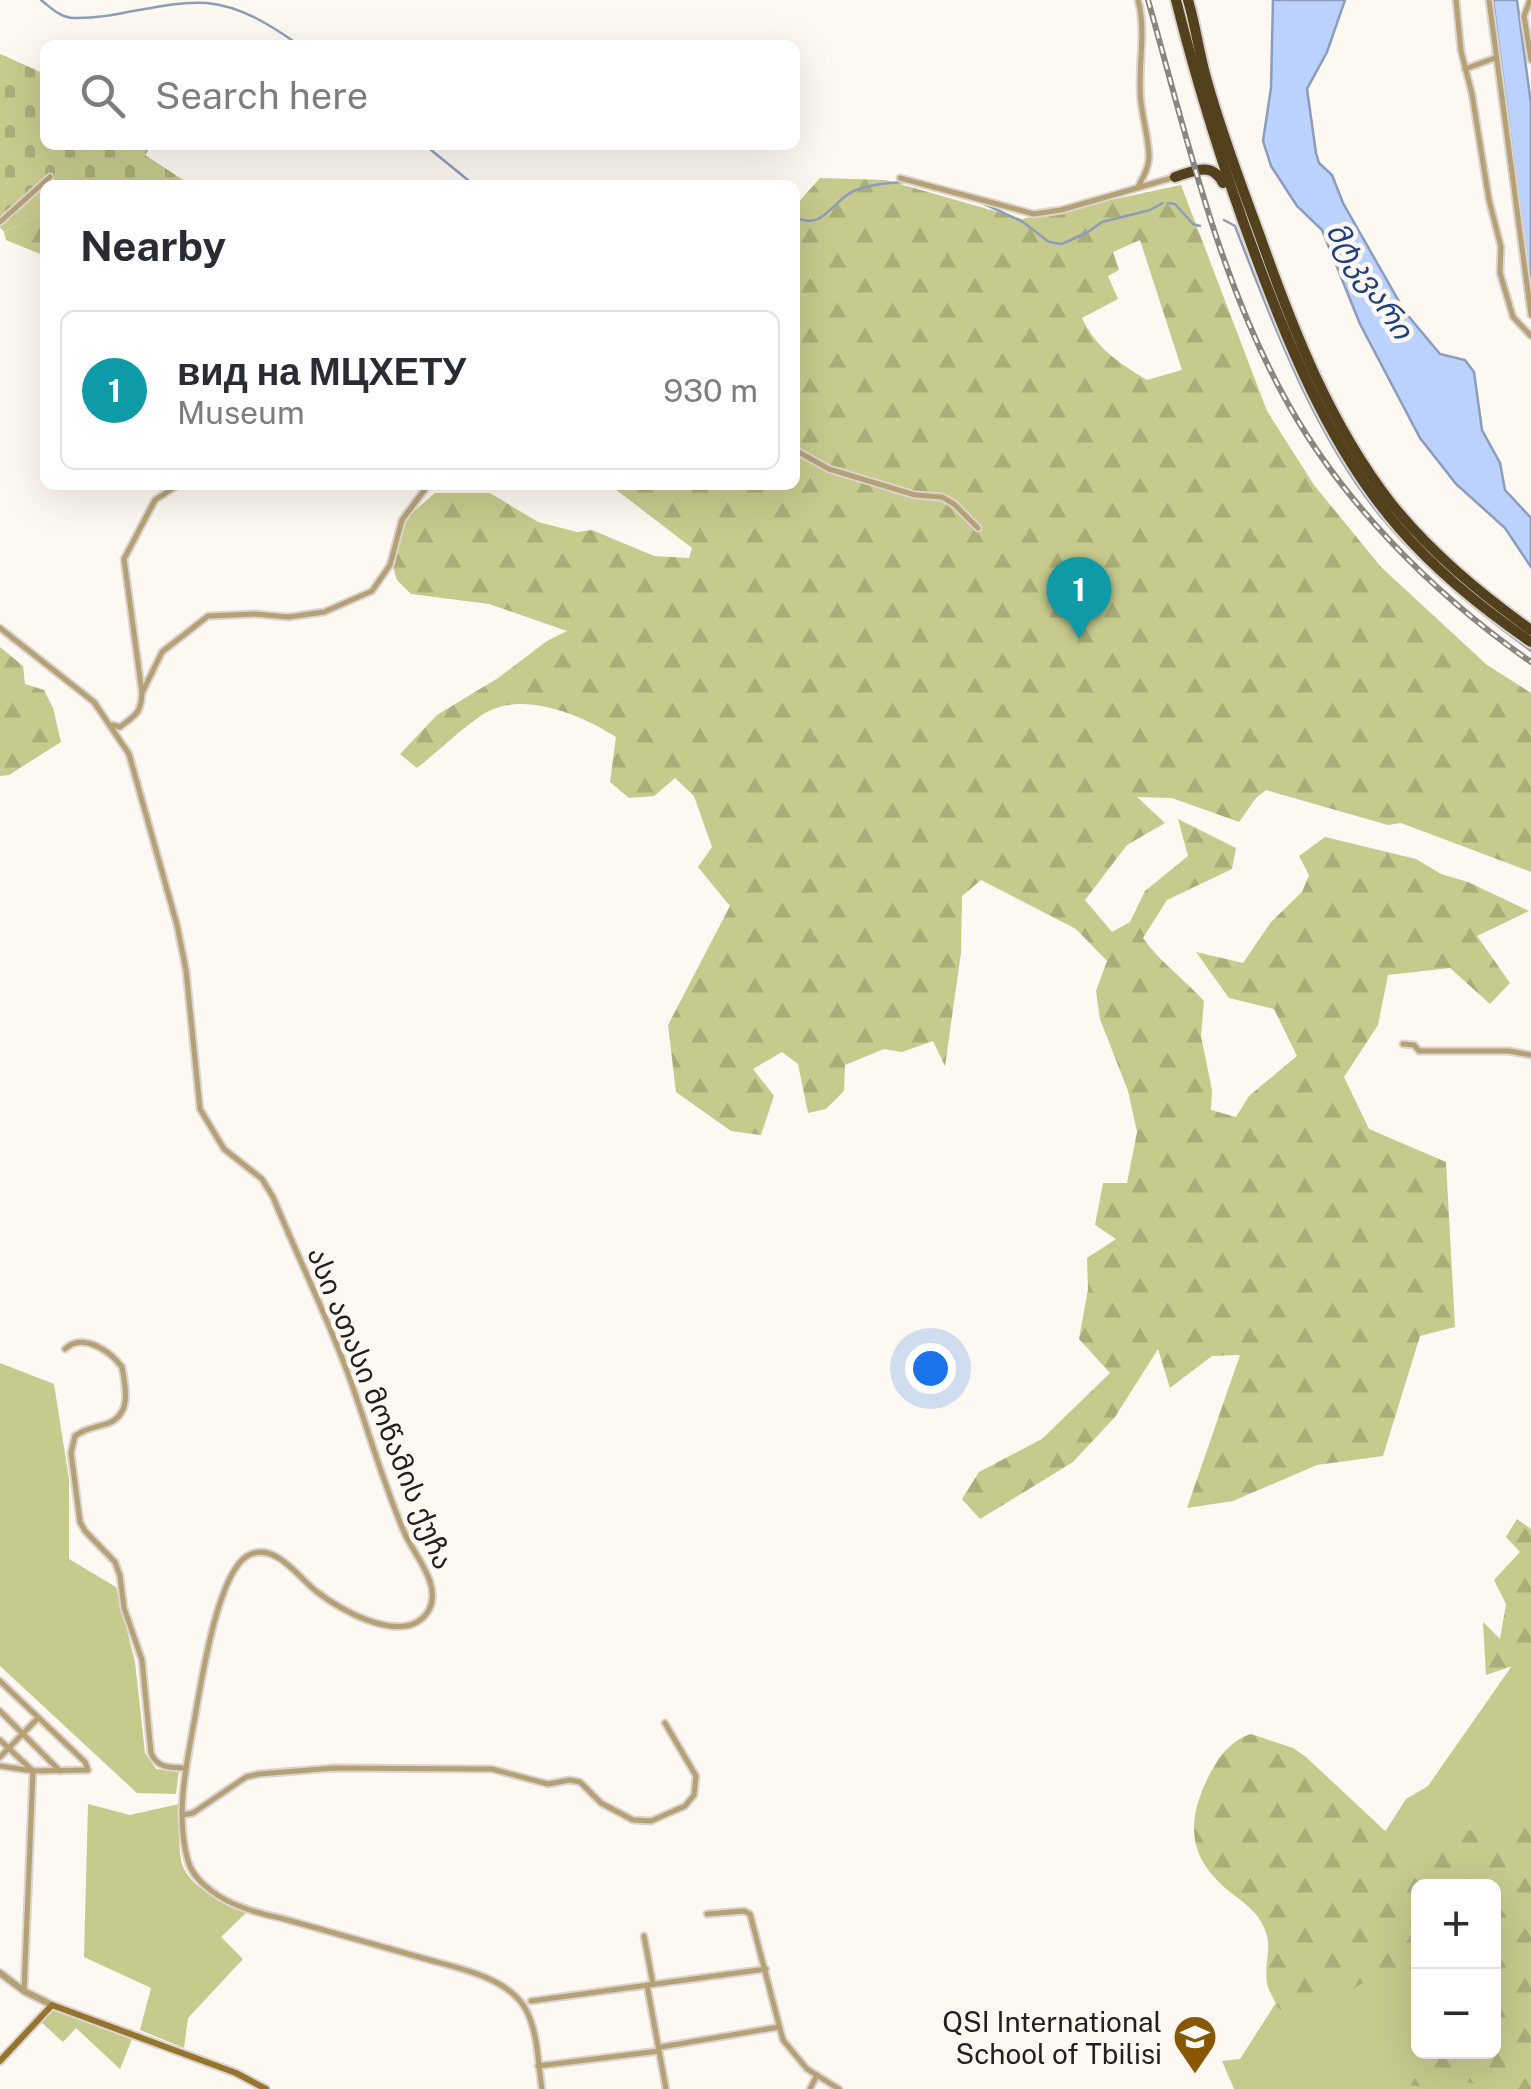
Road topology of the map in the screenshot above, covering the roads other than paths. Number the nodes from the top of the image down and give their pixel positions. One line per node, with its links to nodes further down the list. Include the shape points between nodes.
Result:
1 (1138, 0): 17 (street, via 1149,156)
2 (1176, 0): 10 (highway)
3 (1188, 0): 27 (highway, via 1241,183 1296,336 1328,403 1409,524)
4 (1456, 0): 9 (street)
5 (1489, 0): 7 (street)
6 (1530, 0): 8 (street, via 1524,16)
7 (1496, 57): 9 (street); 20 (street)
8 (1531, 60)
9 (1465, 69): 21 (street, via 1500,273 1513,317)
10 (1214, 142): 11 (highway); 18 (highway)
11 (1203, 168): 12 (highway); 18 (highway, via 1217,172)
12 (1175, 177): 17 (street)
13 (50, 178): 15 (street)
14 (900, 178): 17 (street, via 1034,214)
15 (48, 180)
16 (40, 187): 19 (street)
17 (1136, 190)
18 (1236, 205): 28 (highway, via 1283,329 1338,441 1370,489 1427,559)
19 (0, 222)
20 (1531, 315)
21 (1531, 336)
22 (800, 453): 25 (street, via 829,469 942,497)
23 (170, 490): 29 (street, via 154,500 124,559)
24 (424, 490): 29 (street, via 402,520 390,565 372,591 324,612 288,618 208,616 162,652)
25 (978, 528)
26 (0, 628): 30 (street, ასი ათასი მოწამის ქუჩა, via 94,702)
27 (1531, 630)
28 (1531, 642)
29 (142, 692): 30 (street, via 138,716)
30 (111, 725): 43 (street, ასი ათასი მოწამის ქუჩა, via 134,769 177,925 200,1109 224,1148 273,1197 346,1370 402,1528 433,1588 423,1617 391,1628 325,1598 279,1558 258,1552 244,1558 221,1604)
31 (1404, 1044): 32 (street, via 1420,1051)
32 (1531, 1055)
33 (65, 1349): 43 (street, via 88,1342 122,1367 123,1413 75,1436 80,1522 120,1576 142,1660 150,1753 164,1767)
34 (0, 1681): 36 (street)
35 (0, 1711): 38 (street)
36 (38, 1718): 38 (street); 45 (street, via 88,1770)
37 (665, 1723): 46 (street, via 696,1776 694,1795 651,1821 633,1820 601,1803 580,1782 548,1784 492,1769 260,1774)
38 (23, 1733): 40 (street); 45 (street)
39 (0, 1740): 40 (street)
40 (8, 1748): 41 (street); 44 (street)
41 (0, 1757)
42 (0, 1766): 44 (street)
43 (186, 1768): 46 (street, ასი ათასი მოწამის ქუჩა)
44 (32, 1771): 45 (street); 52 (street)
45 (60, 1771)
46 (183, 1815): 58 (street, ასი ათასი მოწამის ქუჩა, via 192,1872 218,1895 499,1986 524,2006)
47 (707, 1914): 49 (street, via 750,1914)
48 (644, 1936): 51 (street)
49 (766, 1969): 51 (street); 55 (street)
50 (0, 1974): 52 (street)
51 (650, 1984): 53 (street); 56 (street)
52 (24, 1991): 54 (street)
53 (531, 2001)
54 (52, 2005): 57 (main road); 60 (main road)
55 (779, 2027): 56 (street); 59 (street, via 788,2048)
56 (660, 2049): 58 (street); 62 (street)
57 (0, 2061)
58 (538, 2066): 61 (street, ასი ათასი მოწამის ქუჩა)
59 (817, 2075): 63 (street); 64 (street)
60 (266, 2089)
61 (542, 2089)
62 (666, 2089)
63 (810, 2089)
64 (839, 2089)

